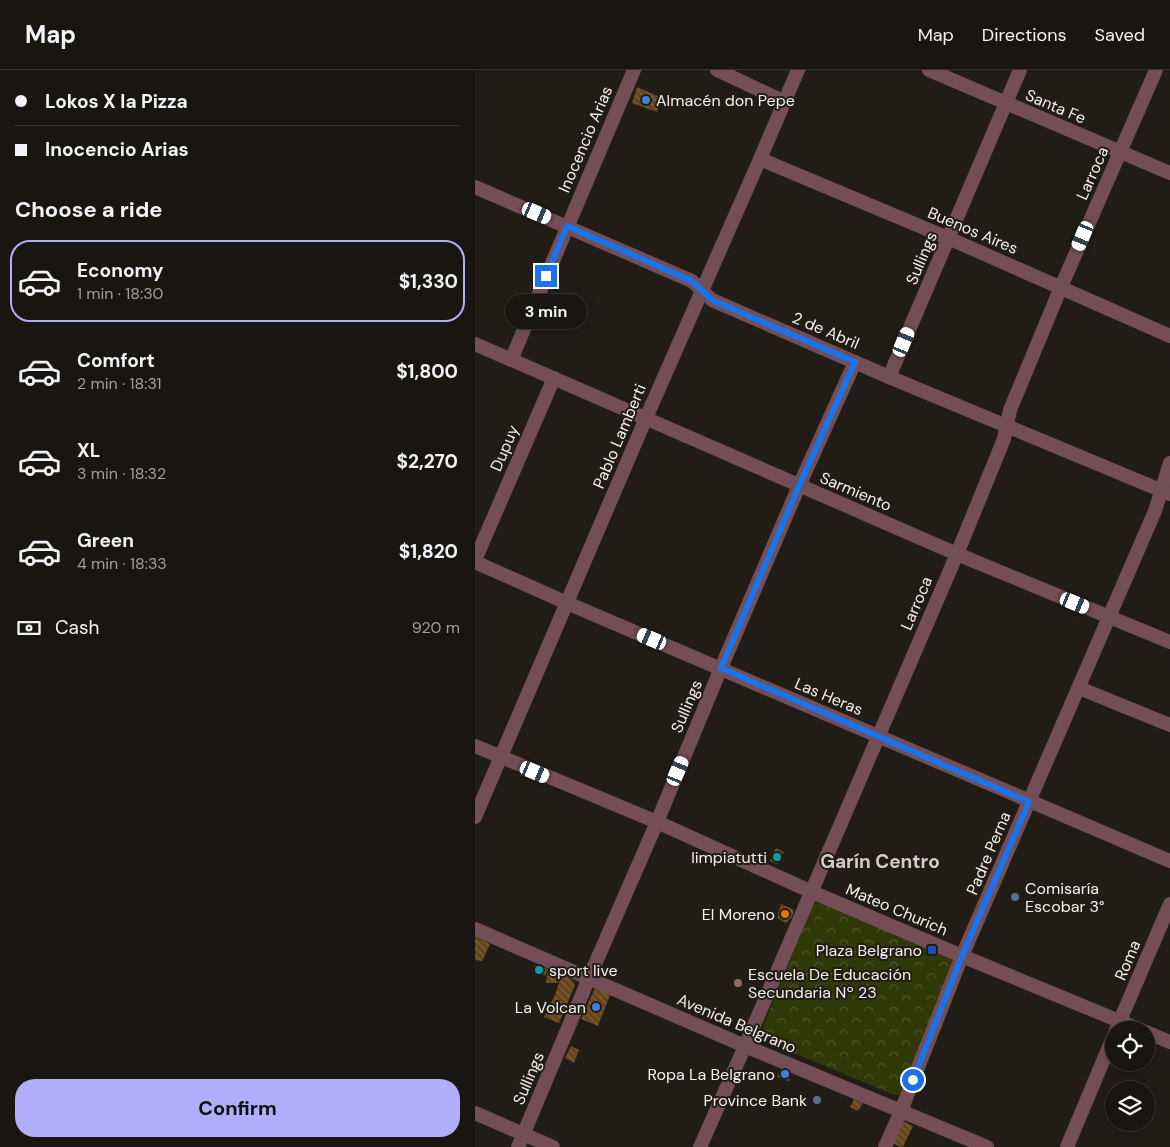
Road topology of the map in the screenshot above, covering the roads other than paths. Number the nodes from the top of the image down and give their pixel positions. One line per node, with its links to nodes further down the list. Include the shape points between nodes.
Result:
1 (634, 70): 13 (street, Inocencio Arias)
2 (717, 70): 7 (street)
3 (798, 70): 7 (street, Pablo Lamberti)
4 (929, 70): 8 (street, Santa Fe)
5 (1021, 70): 8 (street, Sullings)
6 (1156, 70): 9 (street, Larroca)
7 (785, 102): 10 (street, Pablo Lamberti)
8 (1006, 103): 9 (street, Santa Fe); 14 (street, Sullings)
9 (1120, 152): 11 (street, Santa Fe); 15 (street, Larroca)
10 (761, 158): 14 (street, Buenos Aires); 16 (street, Pablo Lamberti)
11 (1170, 173)
12 (475, 187): 13 (street, 2 de Abril)
13 (567, 226): 16 (street, 2 de Abril, via 692,281); 19 (street, Inocencio Arias)
14 (949, 238): 15 (street, Buenos Aires); 21 (street, Sullings)
15 (1061, 287): 17 (street, Buenos Aires); 24 (street, Larroca, via 1010,410)
16 (702, 291): 20 (street, 2 de Abril, via 712,300); 23 (street, Pablo Lamberti)
17 (1170, 336)
18 (475, 344): 19 (street, Sarmiento)
19 (511, 360): 22 (street, Sarmiento)
20 (855, 362): 21 (street, 2 de Abril); 26 (street, Sullings)
21 (889, 377): 24 (street, 2 de Abril)
22 (554, 378): 23 (street, Sarmiento); 29 (street, Dupuy)
23 (646, 418): 26 (street, Sarmiento); 30 (street, Pablo Lamberti)
24 (1007, 426): 27 (street, 2 de Abril); 28 (street, Larroca)
25 (1170, 463): 27 (street, Padre Perna)
26 (799, 486): 28 (street, Sarmiento); 33 (street, Sullings)
27 (1165, 492): 31 (street, Padre Perna)
28 (957, 554): 31 (street, Sarmiento); 36 (street, Larroca)
29 (475, 561): 30 (street, Las Heras)
30 (567, 603): 33 (street, Las Heras); 38 (street, Pablo Lamberti)
31 (1110, 617): 32 (street, Sarmiento); 34 (street, Padre Perna)
32 (1170, 642)
33 (721, 668): 36 (street, Las Heras); 41 (street, Sullings)
34 (1079, 688): 35 (street); 39 (street, Padre Perna)
35 (1170, 725)
36 (878, 736): 39 (street, Las Heras); 43 (street, Larroca)
37 (475, 746): 38 (street, Mateo Churich)
38 (501, 757): 40 (street, Pablo Lamberti); 41 (street, Mateo Churich)
39 (1029, 802): 42 (street, Las Heras); 46 (street, Padre Perna)
40 (475, 816)
41 (657, 822): 43 (street, Mateo Churich); 47 (street, Sullings)
42 (1170, 861)
43 (812, 892): 46 (street, Mateo Churich); 52 (street, Larroca)
44 (1170, 904): 49 (street, Roma)
45 (475, 928): 47 (street, Avenida Belgrano)
46 (962, 956): 48 (street, Mateo Churich); 54 (street, Padre Perna)
47 (589, 978): 52 (street, Avenida Belgrano); 56 (street, Sullings)
48 (1109, 1021)
49 (1120, 1021)
50 (1155, 1036): 51 (street)
51 (1170, 1042)
52 (745, 1046): 54 (street, Avenida Belgrano); 58 (street, Larroca)
53 (1105, 1056): 61 (street)
54 (901, 1111): 59 (street, Padre Perna); 60 (street, Avenida Belgrano)
55 (475, 1113): 56 (street)
56 (520, 1140): 57 (street)
57 (553, 1147)
58 (701, 1147)
59 (885, 1147)
60 (987, 1147)
61 (1067, 1147)

